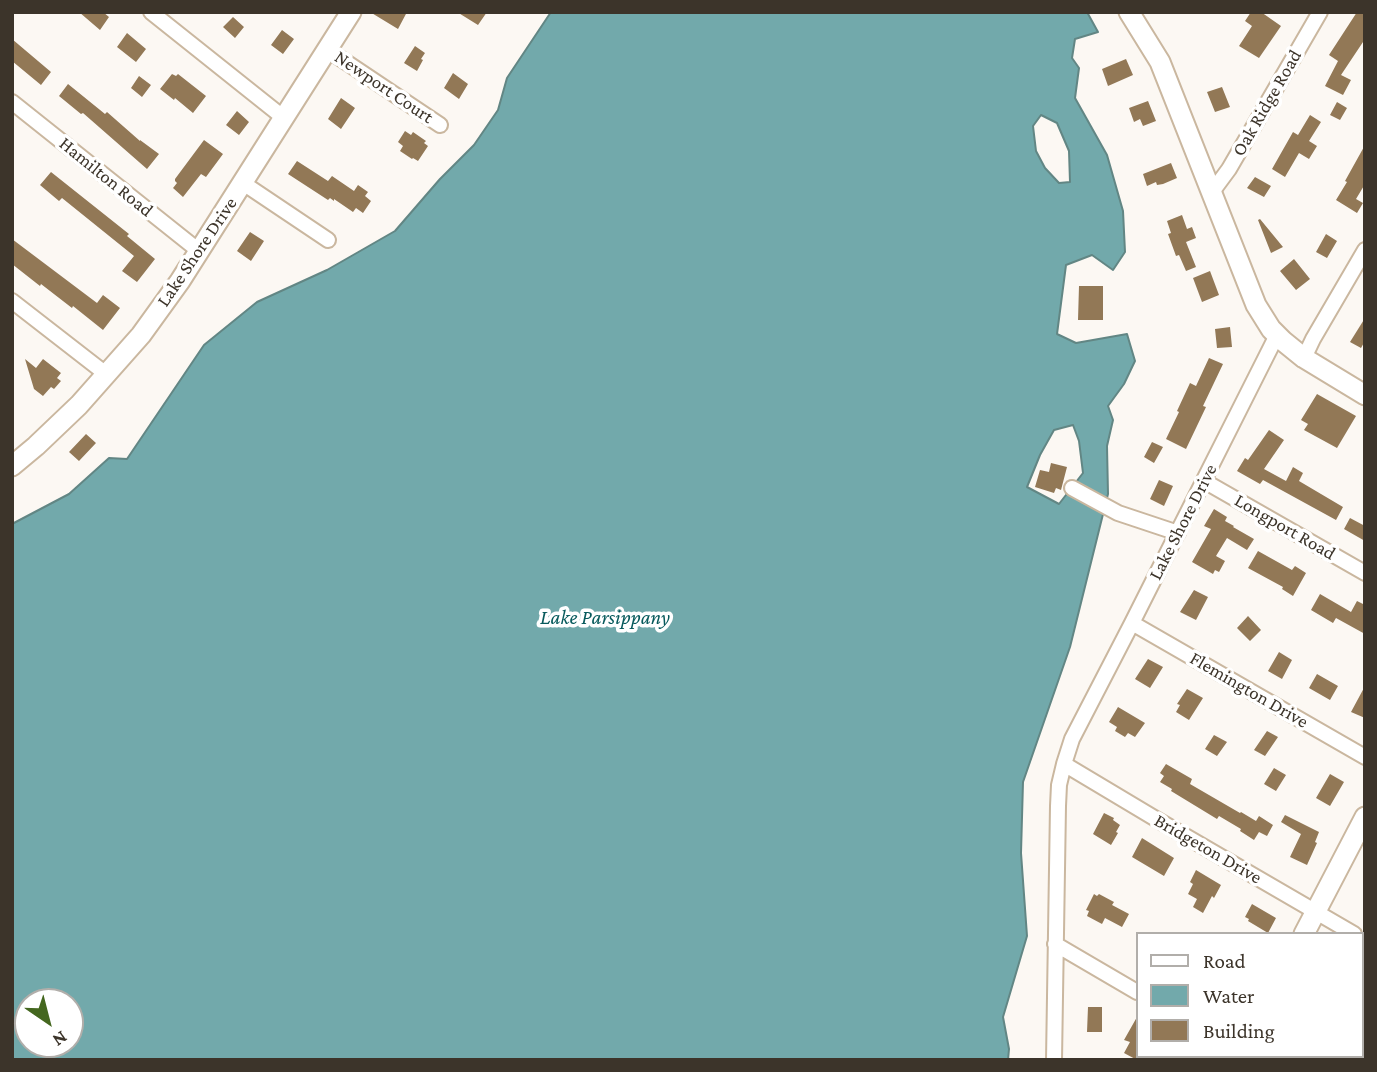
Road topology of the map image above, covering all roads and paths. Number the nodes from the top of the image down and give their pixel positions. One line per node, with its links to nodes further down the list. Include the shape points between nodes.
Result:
1 (151, 12): 7 (street)
2 (351, 12): 5 (street, Lake Shore Drive)
3 (1320, 12): 10 (street, Oak Ridge Road)
4 (1134, 14): 10 (street, via 1160,62)
5 (328, 50): 7 (street, Lake Shore Drive); 8 (street, Newport Court)
6 (12, 102): 13 (street, Hamilton Road)
7 (284, 118): 9 (street, Lake Shore Drive)
8 (440, 125)
9 (243, 183): 11 (street); 13 (street, Lake Shore Drive)
10 (1212, 192): 15 (street, via 1256,305)
11 (328, 240)
12 (1365, 250): 16 (street)
13 (200, 251): 17 (street, Lake Shore Drive, via 141,335)
14 (12, 301): 17 (street)
15 (1277, 335): 16 (street); 20 (street, Lake Shore Drive)
16 (1304, 358): 18 (street)
17 (106, 374): 19 (street, Lake Shore Drive)
18 (1365, 395)
19 (12, 466)
20 (1204, 481): 22 (street, Lake Shore Drive); 23 (street, Longport Road)
21 (1072, 488): 22 (street, via 1118,513)
22 (1178, 533): 24 (street, Lake Shore Drive)
23 (1365, 573)
24 (1132, 623): 25 (street, Flemington Drive); 26 (street, Lake Shore Drive, via 1072,739)
25 (1365, 757)
26 (1064, 764): 28 (street, Bridgeton Drive); 31 (street, Lake Shore Drive, via 1059,785)
27 (1365, 817): 28 (street)
28 (1316, 912): 29 (street); 30 (street, Bridgeton Drive)
29 (1305, 932)
30 (1351, 932)
31 (1055, 944): 32 (street); 33 (street, Lake Shore Drive)
32 (1136, 991)
33 (1054, 1060)

